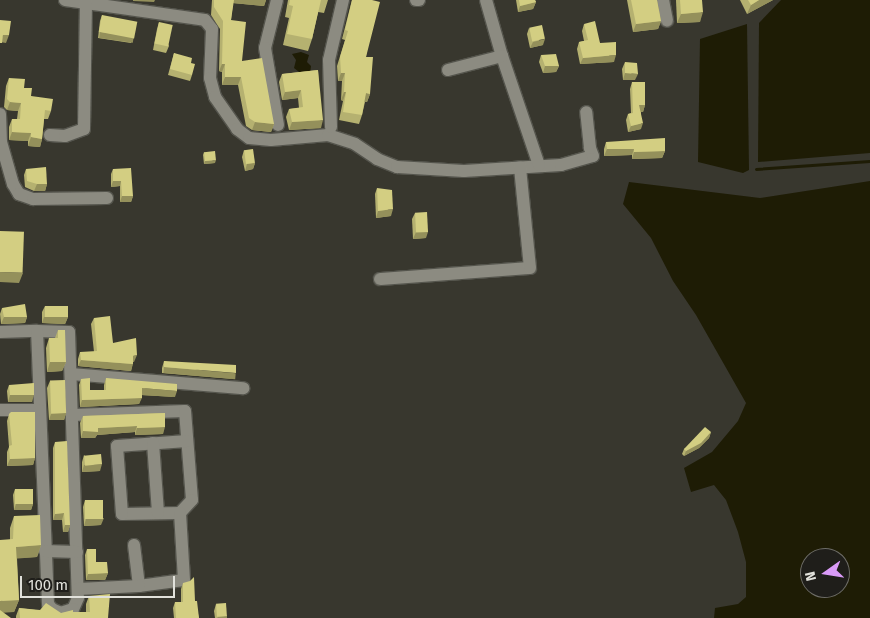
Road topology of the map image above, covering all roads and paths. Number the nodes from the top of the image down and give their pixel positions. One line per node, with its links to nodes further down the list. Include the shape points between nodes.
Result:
1 (65, 0): 6 (street)
2 (277, 0): 12 (street, via 265,48)
3 (342, 0): 13 (street, via 329,60)
4 (486, 0): 8 (street)
5 (663, 0): 7 (street)
6 (86, 3): 14 (street, via 84,129 65,136); 16 (street, via 204,20 212,29 210,78 215,96 237,129 249,138 271,140 328,135 354,144 377,160 397,167 464,171)
7 (668, 22)
8 (502, 56): 9 (street); 15 (street)
9 (448, 70)
10 (586, 112): 15 (street, via 593,156 561,165)
11 (0, 114): 17 (street, via 1,142 19,194 33,199)
12 (278, 125)
13 (331, 127)
14 (50, 135)
15 (539, 166): 16 (street)
16 (520, 167): 18 (street, via 530,268)
17 (107, 198)
18 (380, 279)
19 (37, 331): 20 (street); 21 (street, via 69,332); 24 (street)
20 (0, 332)
21 (71, 374): 22 (street); 25 (street)
22 (243, 388)
23 (0, 410): 24 (street)
24 (39, 410): 31 (street)
25 (72, 414): 26 (street, via 185,411); 32 (street)
26 (187, 441): 27 (street); 29 (street, via 192,500)
27 (153, 444): 28 (street); 28 (street, via 117,446 122,514)
28 (158, 513): 29 (street)
29 (180, 513): 33 (street, via 184,580)
30 (134, 545): 33 (street)
31 (45, 551): 32 (street); 34 (street, via 48,604 52,610 61,613 73,609)
32 (77, 552): 34 (street)
33 (138, 586): 34 (street)
34 (78, 589)

